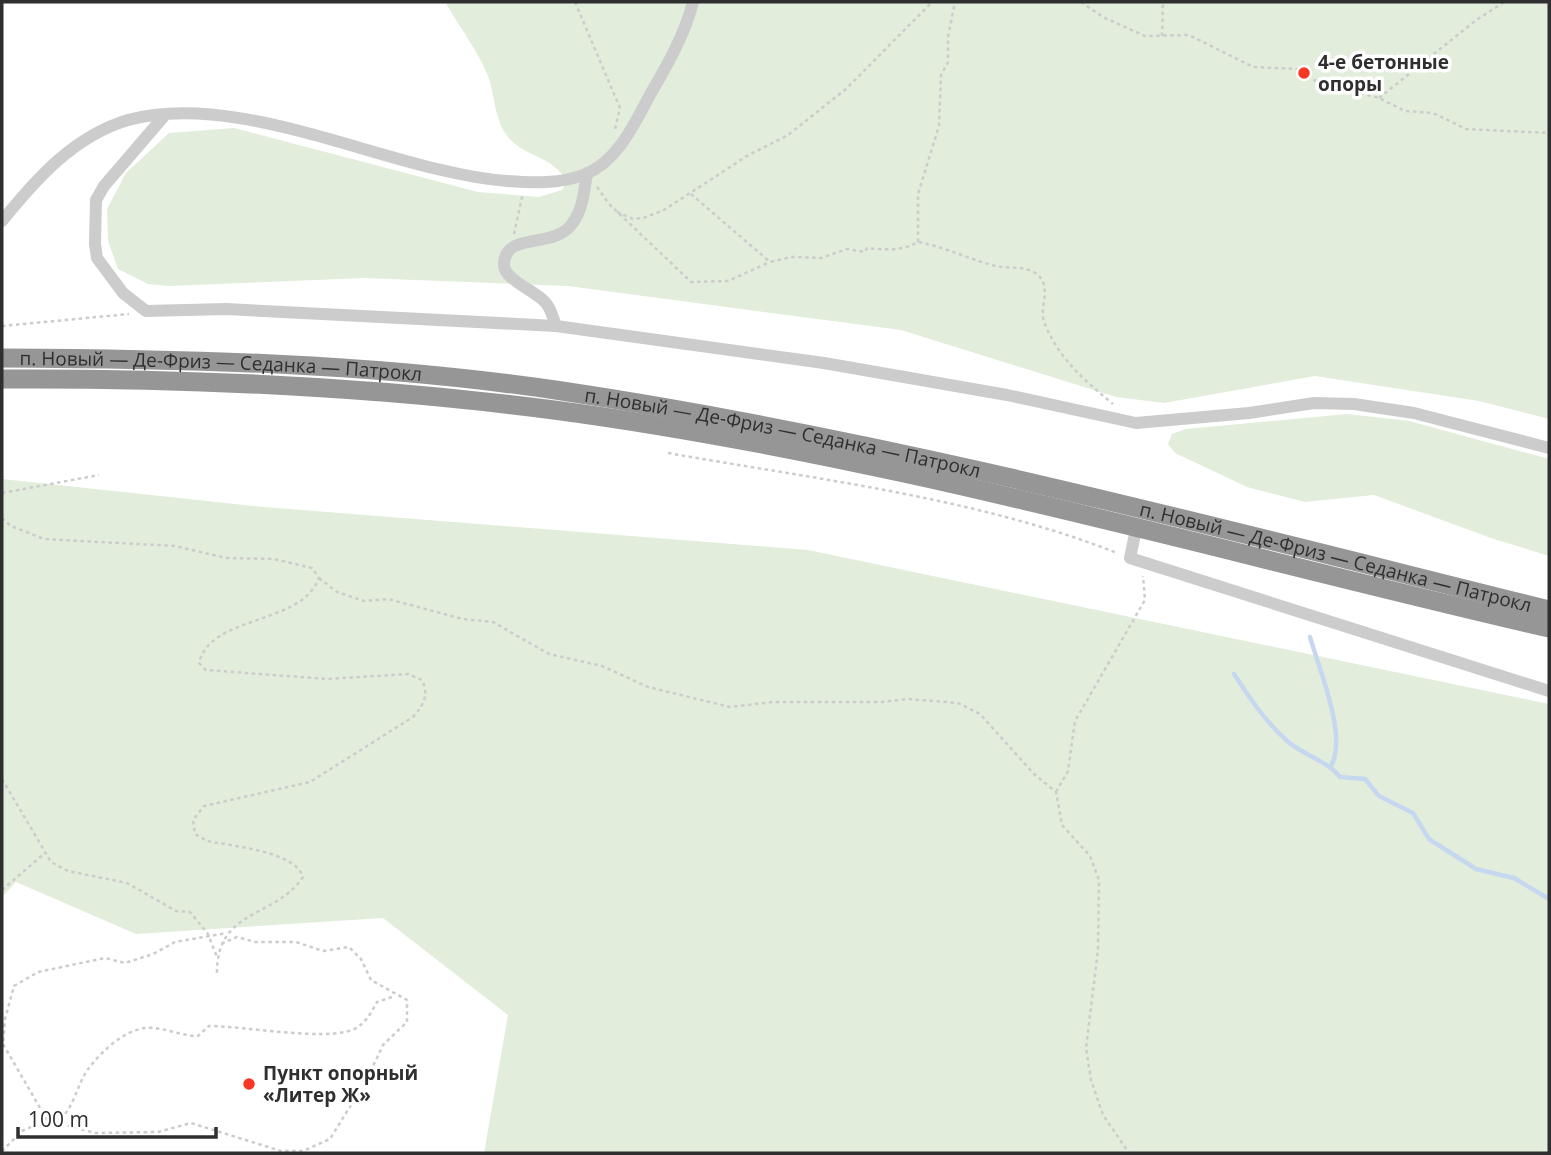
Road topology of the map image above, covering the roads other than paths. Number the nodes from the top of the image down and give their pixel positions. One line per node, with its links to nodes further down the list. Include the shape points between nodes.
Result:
1 (693, 2): 3 (street, via 671,57 625,140)
2 (165, 115): 3 (street, via 283,127 448,173 524,182 557,181); 4 (street, via 101,131 67,152); 5 (street, via 96,200 97,258 123,293 146,311 226,310)
3 (587, 173): 5 (street, via 582,206 570,227 550,240 510,247 503,260 504,271 548,304)
4 (2, 221)
5 (556, 326): 8 (street, via 824,363 1136,423 1314,403 1354,404 1414,413)
6 (2, 358): 10 (highway, п. Новый — Де-Фриз — Седанка — Патрокл, via 271,363 559,391 803,432 1012,477)
7 (2, 379): 11 (highway, п. Новый — Де-Фриз — Седанка — Патрокл, via 251,382 555,410 800,452 1010,496)
8 (1549, 448)
9 (1135, 534): 12 (street, via 1136,560)
10 (1549, 610)
11 (1549, 628)
12 (1549, 691)

